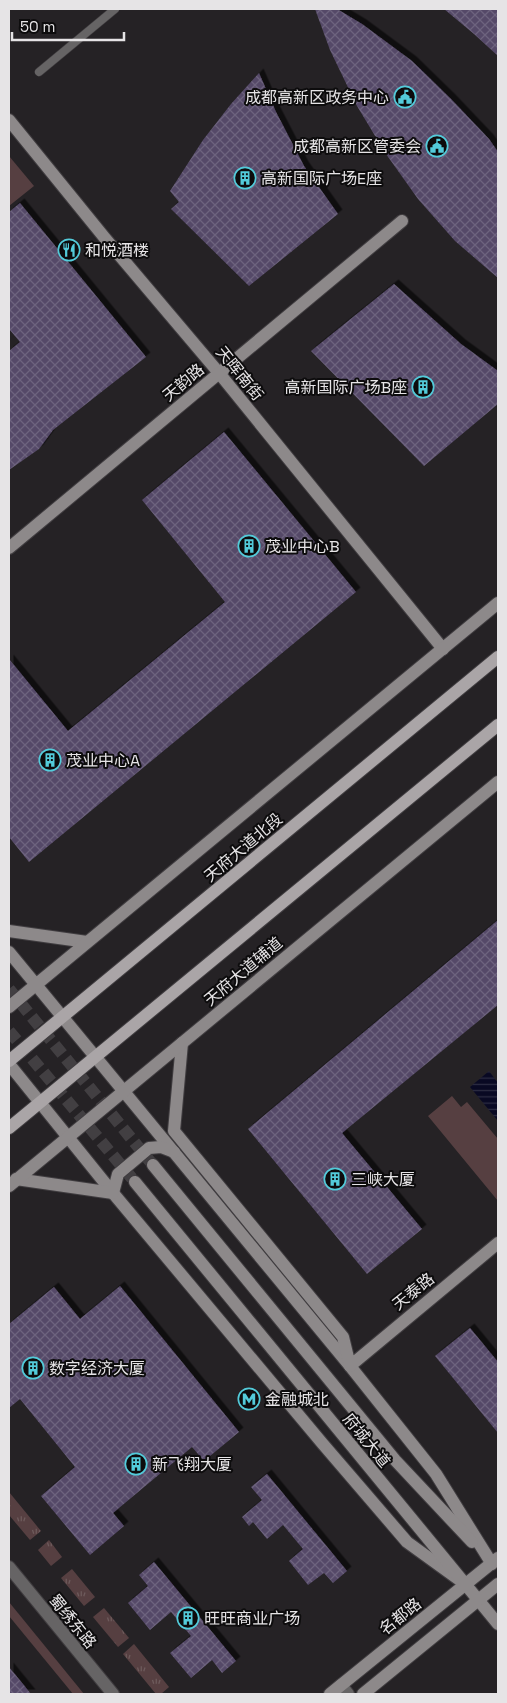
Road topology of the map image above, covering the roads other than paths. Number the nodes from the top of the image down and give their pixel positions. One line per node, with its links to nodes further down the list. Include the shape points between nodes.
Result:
1 (115, 9): 2 (lane)
2 (39, 72)
3 (9, 120): 5 (street, 天晖南街)
4 (402, 221): 5 (street, 天韵路)
5 (219, 373): 6 (street, 天韵路); 8 (street, 天晖南街)
6 (9, 548)
7 (498, 603): 8 (street)
8 (443, 649): 13 (street)
9 (498, 657): 17 (main road, 天府大道北段)
10 (498, 725): 19 (main road)
11 (498, 782): 18 (street, 天府大道辅道)
12 (9, 931): 13 (street)
13 (87, 942): 15 (street)
14 (9, 952): 15 (street)
15 (36, 985): 16 (street); 17 (street)
16 (9, 1007)
17 (62, 1018): 19 (street); 20 (main road, 天府大道北段)
18 (182, 1043): 21 (street, 天府大道辅道); 31 (street, via 174,1131 343,1337)
19 (95, 1058): 21 (street); 22 (main road)
20 (9, 1063): 22 (street)
21 (123, 1092): 24 (street, 天府大道辅道); 25 (street)
22 (40, 1103): 23 (main road); 24 (street)
23 (9, 1128)
24 (68, 1137): 28 (street, 天府大道辅道); 29 (street)
25 (174, 1152): 29 (street, via 161,1147 150,1148 118,1174); 31 (street)
26 (153, 1165): 32 (street, 府城大道, via 395,1460)
27 (135, 1182): 34 (street, 府城大道)
28 (13, 1183): 29 (street)
29 (113, 1193): 34 (street, via 407,1542)
30 (498, 1244): 31 (street, 天泰路)
31 (350, 1366): 32 (street, via 436,1474)
32 (496, 1565): 34 (street, 名都路)
33 (9, 1567): 39 (street, 蜀绣东路)
34 (465, 1584): 36 (street, 府城大道); 38 (street, 名都路)
35 (498, 1584): 36 (street)
36 (480, 1600): 37 (street, 府城大道); 41 (street)
37 (498, 1624)
38 (344, 1690): 40 (street, 名都路)
39 (112, 1694)
40 (330, 1694)
41 (363, 1694)

